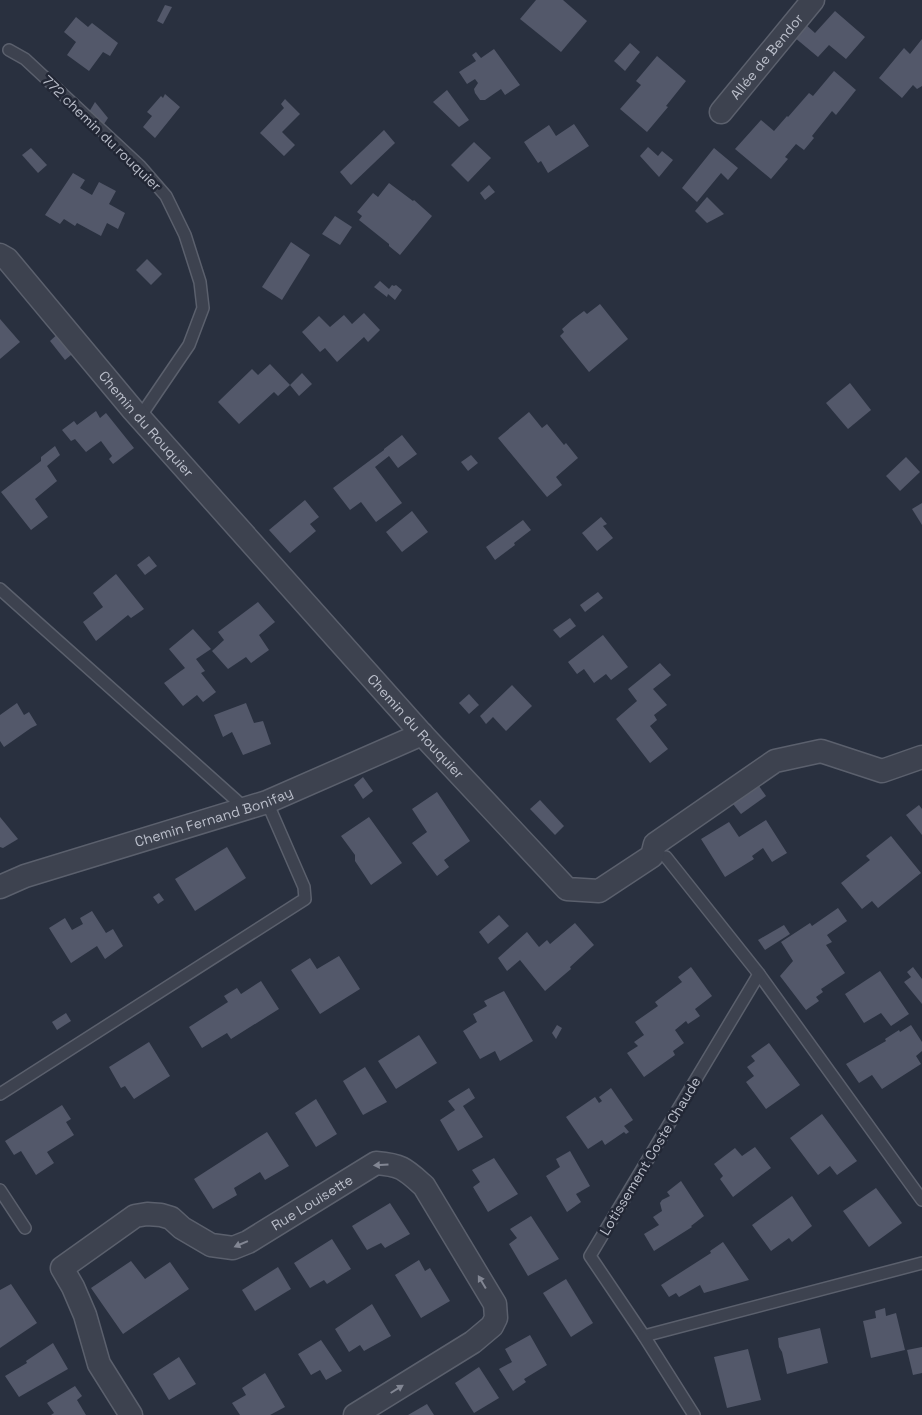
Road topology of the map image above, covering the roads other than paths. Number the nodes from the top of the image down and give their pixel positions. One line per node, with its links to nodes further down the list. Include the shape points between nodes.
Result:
1 (813, 0): 3 (street, Allée de Bendor)
2 (9, 50): 5 (lane, 772 chemin du rouquier, via 25,59 140,166 166,196 186,235 200,282 203,308 189,345)
3 (721, 112)
4 (0, 255): 5 (street, Chemin du Rouquier, via 7,259)
5 (140, 417): 7 (street, Chemin du Rouquier)
6 (0, 589): 9 (lane)
7 (422, 734): 8 (street, Chemin du Rouquier, via 567,889 599,891 652,856 655,844 774,762 820,751 882,771); 9 (street, Chemin Fernand Bonifay)
8 (922, 757)
9 (257, 806): 11 (street, Chemin Fernand Bonifay, via 25,876); 13 (lane, via 304,887 305,899)
10 (666, 858): 12 (lane)
11 (0, 887)
12 (759, 974): 15 (lane); 18 (lane, Lotissement Coste Chaude, via 590,1256)
13 (0, 1094)
14 (0, 1190): 16 (lane)
15 (922, 1200)
16 (25, 1228)
17 (922, 1262): 18 (lane)
18 (644, 1336): 21 (lane, Lotissement Coste Chaude)
19 (131, 1415): 20 (street, Rue Louisette, one-way to 19, via 473,1342 492,1326 496,1318 495,1304 424,1186 394,1165 376,1164 233,1248 211,1245 171,1218 147,1214 135,1216 62,1268 85,1315 99,1364)
20 (355, 1415)
21 (694, 1415)

